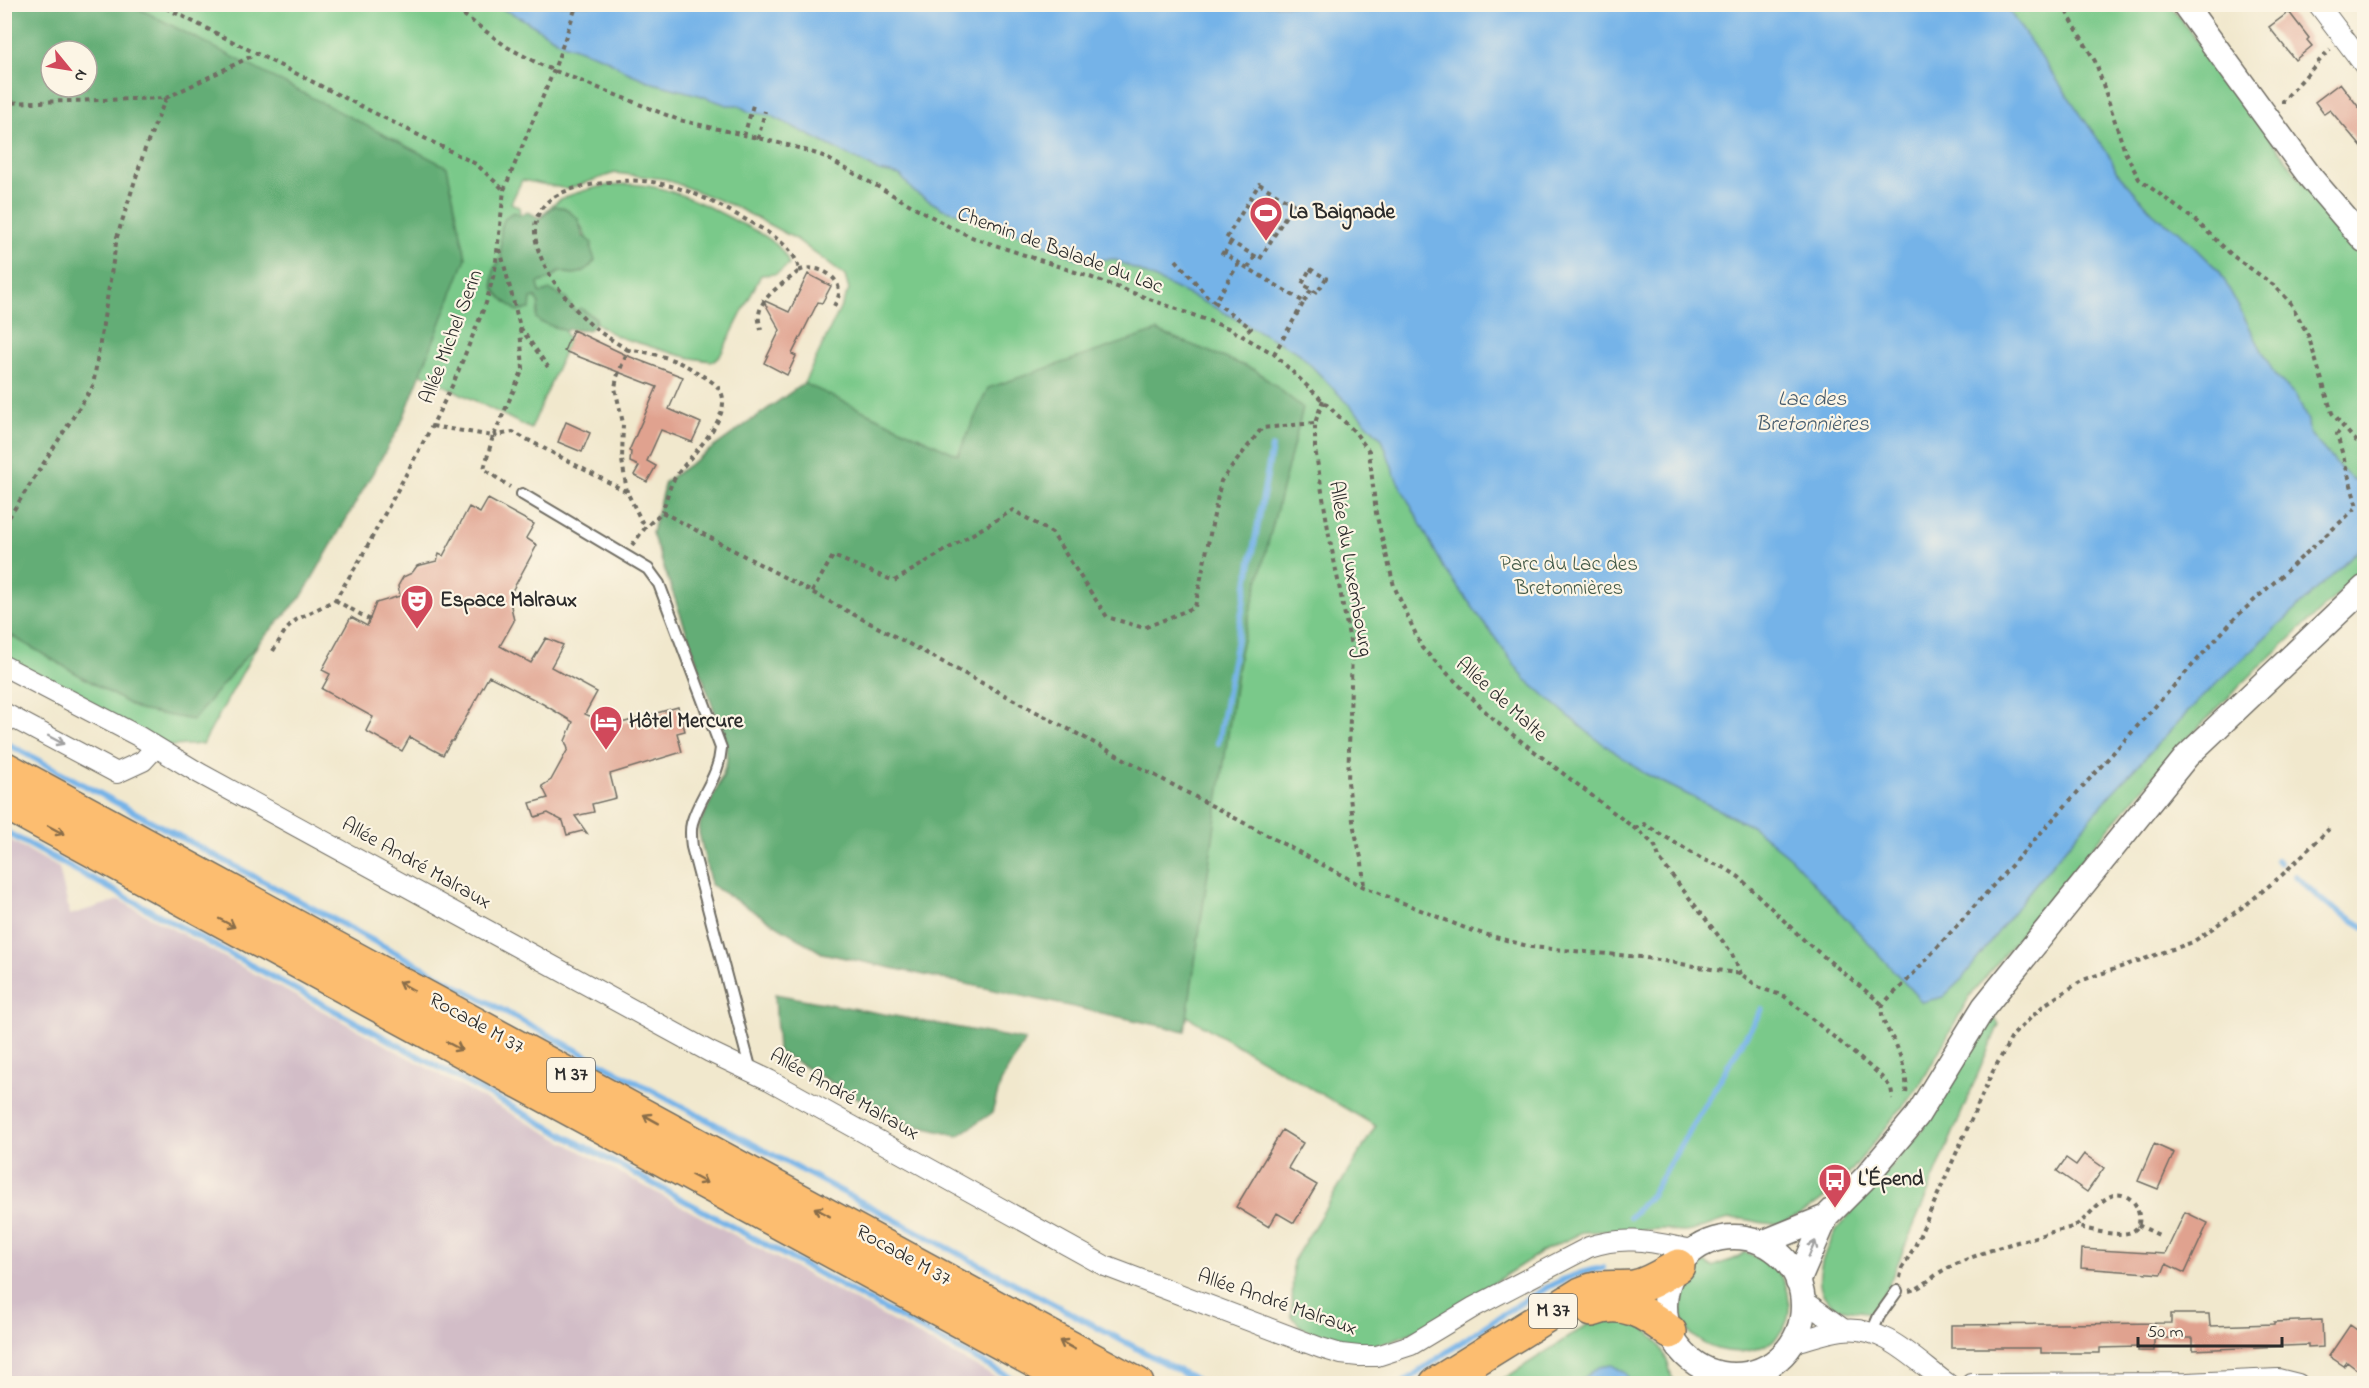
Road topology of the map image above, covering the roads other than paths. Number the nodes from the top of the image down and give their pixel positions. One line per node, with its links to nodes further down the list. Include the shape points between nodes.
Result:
1 (2184, 4): 4 (street, via 2311,178)
2 (2318, 4): 3 (street)
3 (2364, 65)
4 (2364, 240)
5 (522, 494): 12 (lane, via 648,569 659,584 721,748 720,765 691,826 692,847)
6 (2364, 588): 13 (street, via 2187,756 1984,1007 1910,1124)
7 (4, 666): 9 (street, Allée André Malraux)
8 (4, 713): 9 (street, one-way to 9, via 117,773 143,761)
9 (156, 747): 12 (street, Allée André Malraux)
10 (4, 768): 22 (highway, Rocade M 37 / M 37, one-way to 10)
11 (4, 802): 22 (highway, Rocade M 37 / M 37, one-way to 22)
12 (752, 1072): 15 (street, Allée André Malraux, via 1105,1266 1341,1354 1377,1356 1411,1345 1474,1307 1606,1241 1637,1239)
13 (1826, 1217): 14 (street); 16 (street, one-way to 13)
14 (1762, 1243): 15 (street, via 1730,1237 1711,1241); 16 (street, via 1784,1258)
15 (1686, 1258): 21 (street, via 1668,1287 1665,1310); 26 (highway, M 37, via 1644,1284 1602,1286 1581,1293)
16 (1801, 1291): 18 (street); 20 (street, via 1801,1323)
17 (1897, 1291): 19 (lane)
18 (1844, 1329): 19 (street); 20 (street)
19 (1872, 1332): 29 (street)
20 (1792, 1343): 23 (street, via 1778,1360)
21 (1679, 1345): 23 (street, via 1702,1367); 27 (highway, M 37, via 1640,1311 1622,1305 1601,1306 1581,1314); 28 (street)
22 (1087, 1372): 24 (highway, Rocade M 37 / M 37); 25 (highway, M 37)
23 (1733, 1379)
24 (1137, 1383)
25 (1159, 1383)
26 (1436, 1383)
27 (1477, 1383)
28 (1691, 1383)
29 (1948, 1383)
30 (1971, 1383): 31 (street)
31 (2187, 1383): 32 (street, via 2278,1379)
32 (2298, 1383)

